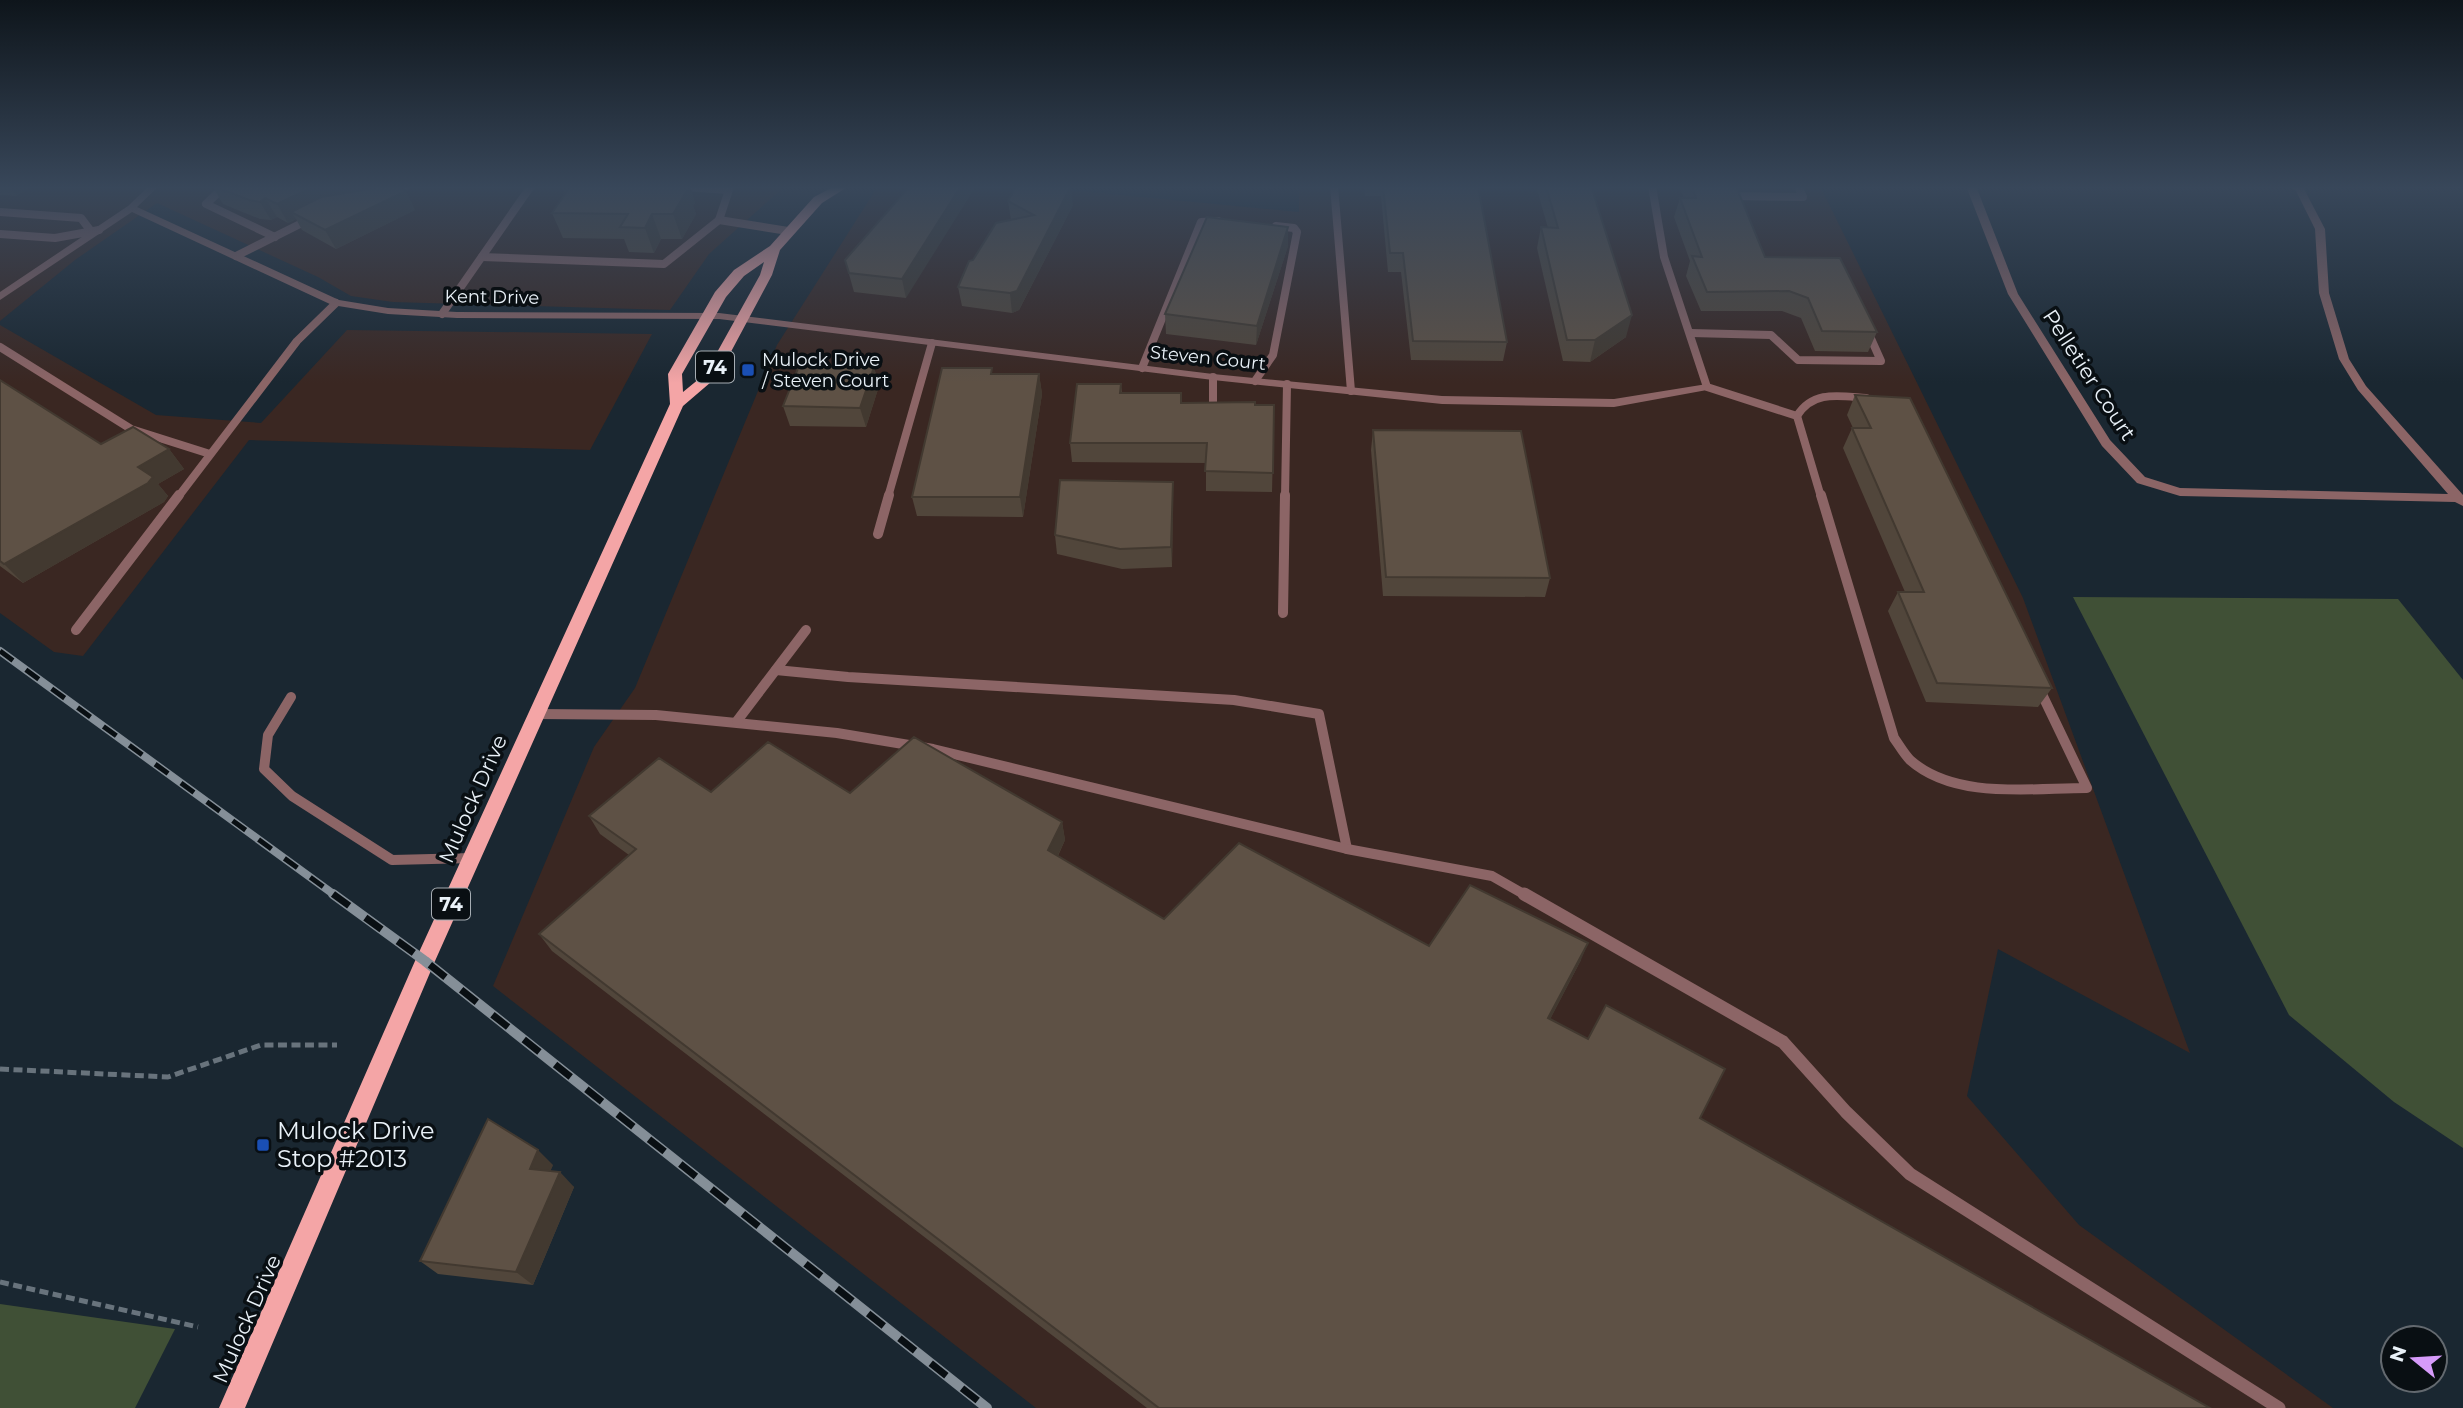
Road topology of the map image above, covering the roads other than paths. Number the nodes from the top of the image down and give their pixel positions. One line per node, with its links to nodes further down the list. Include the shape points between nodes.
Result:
1 (65, 252): 16 (street)
2 (227, 252): 14 (street, Kent Drive)
3 (245, 252): 14 (lane)
4 (486, 252): 15 (lane)
5 (679, 252): 15 (lane, via 664,264)
6 (770, 252): 19 (main road, Mulock Drive / 74, via 739,273)
7 (773, 252): 20 (main road, Mulock Drive / 74, via 766,275)
8 (1189, 252): 25 (lane)
9 (1293, 252): 27 (lane, via 1273,355)
10 (1340, 252): 30 (lane)
11 (1663, 252): 22 (lane)
12 (1997, 252): 38 (street, Pelletier Court, via 2013,294 2106,443 2141,480 2180,492)
13 (2321, 252): 38 (street, via 2323,293 2344,359 2362,388)
14 (236, 256): 17 (street, Kent Drive)
15 (482, 257): 18 (lane)
16 (0, 298)
17 (336, 303): 18 (street, Kent Drive); 37 (lane, via 297,341)
18 (442, 314): 19 (street, Kent Drive)
19 (706, 317): 20 (street, Steven Court); 32 (main road, Mulock Drive / 74, via 675,374)
20 (740, 319): 23 (street, Steven Court); 32 (main road, Mulock Drive / 74, via 711,376)
21 (1864, 326): 22 (lane, via 1881,361 1798,360 1771,335)
22 (1691, 333): 29 (lane)
23 (932, 343): 25 (street, Steven Court); 39 (lane)
24 (0, 347): 37 (lane, via 131,429)
25 (1142, 368): 26 (street, Steven Court)
26 (1213, 377): 27 (street, Steven Court); 33 (lane, via 1213,411)
27 (1255, 381): 28 (street, Steven Court)
28 (1287, 384): 30 (street, Steven Court); 35 (lane)
29 (1707, 387): 30 (street, Steven Court, via 1614,403 1572,404 1442,400); 36 (lane)
30 (1351, 391)
31 (1874, 398): 36 (lane, via 1811,398)
32 (677, 404): 46 (main road, Mulock Drive / 74)
33 (1225, 411)
34 (1275, 414): 35 (lane)
35 (1287, 414): 40 (lane)
36 (1797, 416): 44 (lane, via 1901,752 1929,775 1972,786 2087,788)
37 (210, 454): 41 (lane)
38 (2461, 500)
39 (878, 534)
40 (1283, 613)
41 (76, 629)
42 (806, 630): 43 (lane)
43 (776, 670): 47 (lane); 48 (lane, via 1234,700 1319,715)
44 (2032, 675)
45 (291, 697): 49 (lane, via 268,735 264,769 292,796 393,860)
46 (537, 714): 47 (lane); 49 (main road, Mulock Drive / 74)
47 (737, 721): 48 (lane, via 933,749)
48 (1347, 849): 51 (lane, via 1492,876 1783,1042 1910,1174)
49 (472, 858): 50 (main road, Mulock Drive / 74)
50 (232, 1408)
51 (2279, 1408)

